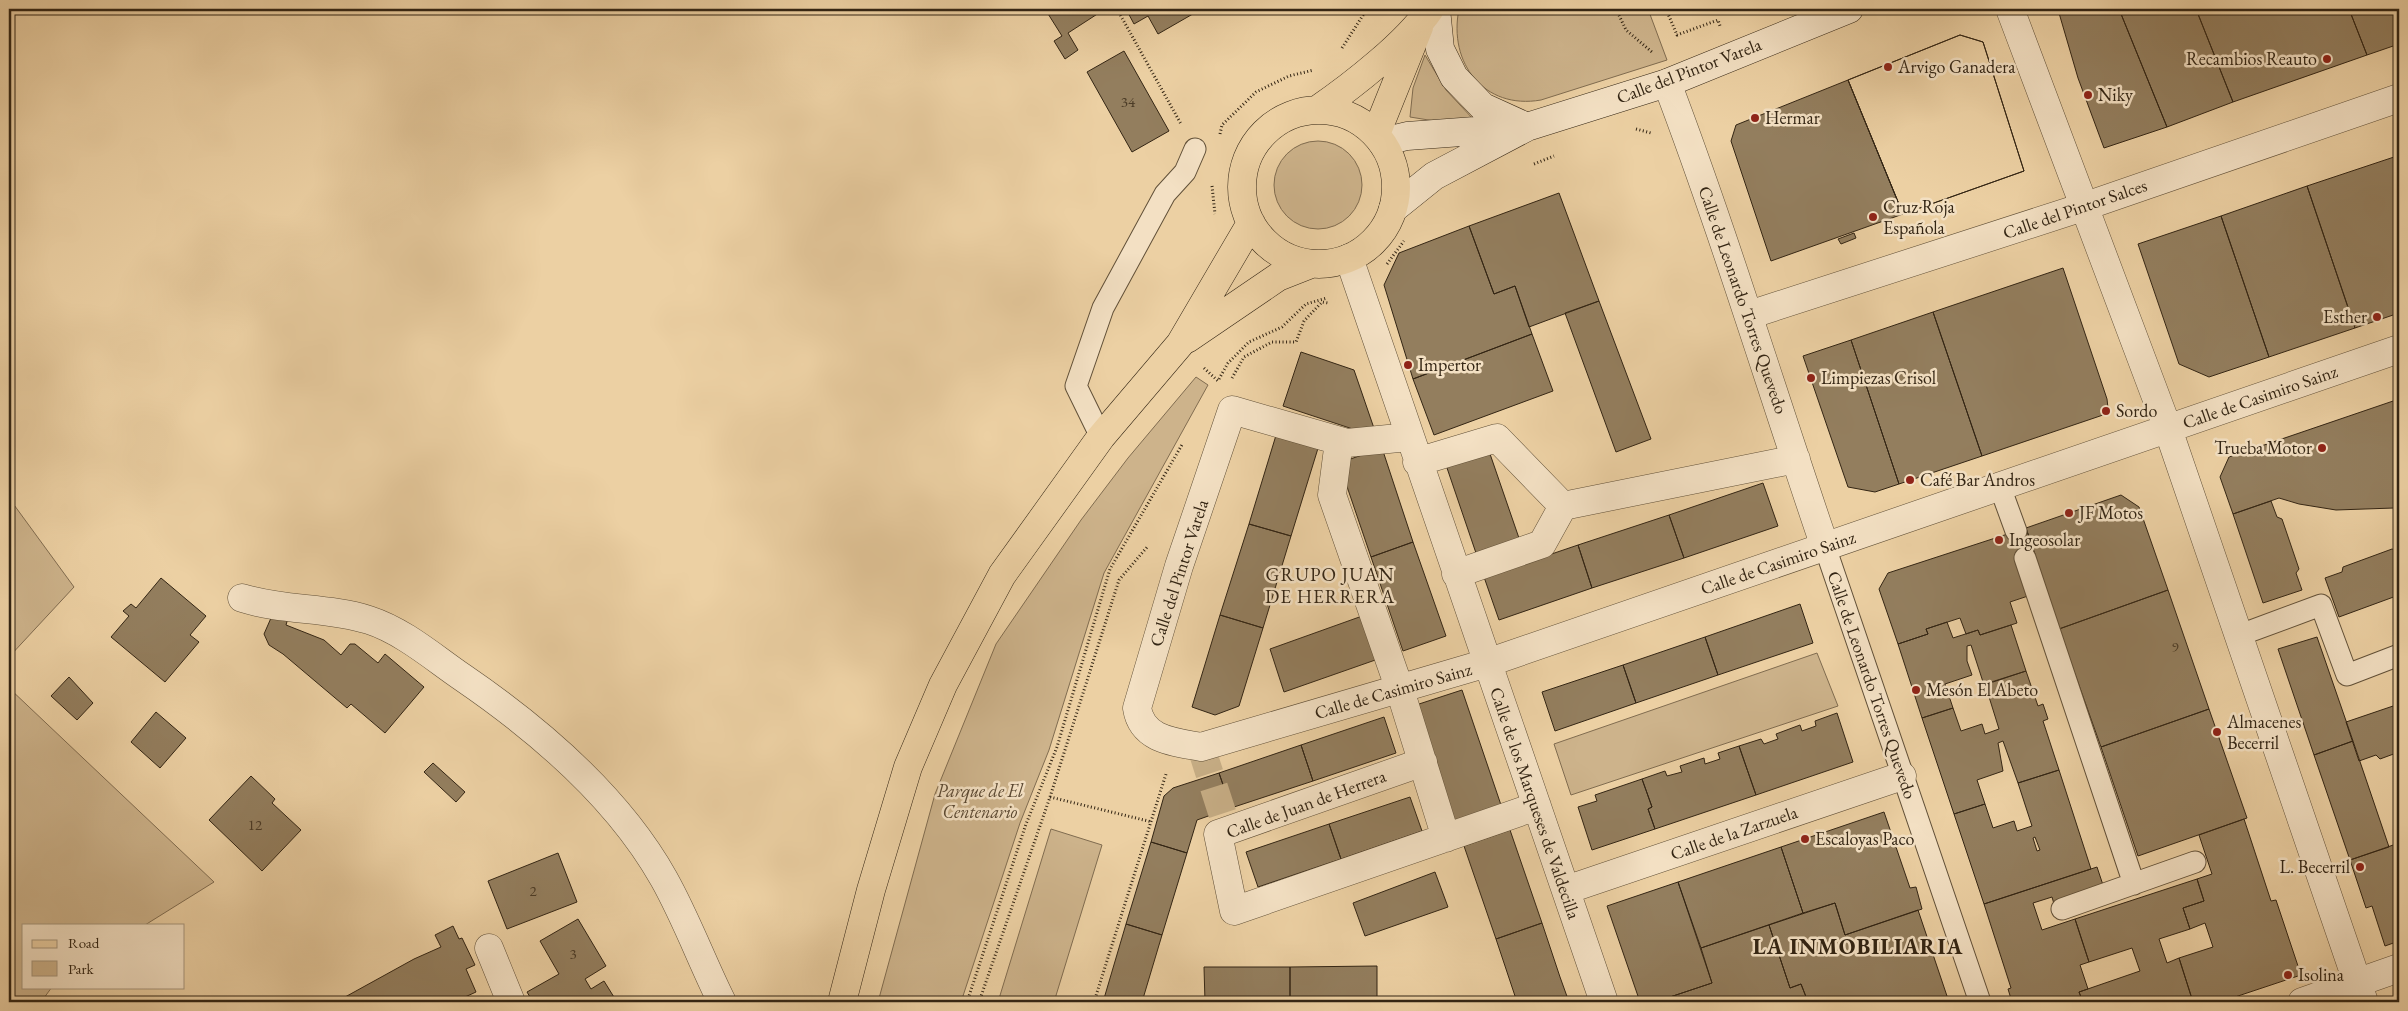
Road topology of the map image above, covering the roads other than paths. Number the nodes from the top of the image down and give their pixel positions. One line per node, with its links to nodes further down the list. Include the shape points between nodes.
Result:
1 (1849, 9): 4 (street, Calle del Pintor Varela)
2 (2010, 9): 10 (street)
3 (1429, 14): 6 (main road, via 1343,92); 7 (street, via 1440,49 1454,77 1483,107); 8 (main road)
4 (1667, 83): 7 (street, Calle del Pintor Varela); 15 (street, Calle de Leonardo Torres Quevedo)
5 (2399, 98): 10 (street, Calle del Pintor Salces)
6 (1317, 110): 8 (main road, via 1338,112 1359,121); 12 (main road, via 1294,114 1271,126 1253,146 1244,171 1243,198)
7 (1527, 127): 8 (street, Calle del Pintor Varela); 11 (street, Calle del Pintor Varela, via 1434,176)
8 (1379, 138): 11 (main road, via 1393,164 1396,186)
9 (1195, 149): 19 (lane, via 1185,172 1165,194 1103,308 1076,386)
10 (2083, 207): 15 (street, Calle del Pintor Salces); 18 (street)
11 (1393, 209): 13 (main road, via 1384,230)
12 (1252, 223): 14 (main road, via 1266,243 1287,257); 16 (main road)
13 (1349, 258): 14 (main road); 21 (street, Calle de los Marqueses de Valdecilla)
14 (1311, 264): 16 (main road, via 1278,278)
15 (1750, 315): 22 (street, Calle de Leonardo Torres Quevedo)
16 (1180, 344): 19 (main road)
17 (2399, 349): 18 (street, Calle de Casimiro Sainz)
18 (2168, 428): 23 (street, Calle de Casimiro Sainz); 30 (street)
19 (1101, 437): 48 (main road, via 1002,574 943,685 908,767)
20 (1340, 440): 21 (street); 33 (street, via 1332,495); 34 (street, Calle del Pintor Varela, via 1232,410 1179,566 1137,708 1139,722)
21 (1413, 449): 24 (street, via 1497,438); 28 (street, Calle de los Marqueses de Valdecilla)
22 (1796, 459): 24 (street); 26 (street, Calle de Leonardo Torres Quevedo)
23 (2000, 487): 25 (lane); 26 (street, Calle de Casimiro Sainz)
24 (1563, 506): 28 (street, via 1542,544)
25 (2016, 531)
26 (1825, 547): 32 (street, Calle de Casimiro Sainz); 36 (lane, Calle de Leonardo Torres Quevedo)
27 (2025, 558): 40 (lane)
28 (1456, 574): 32 (street, Calle de los Marqueses de Valdecilla)
29 (242, 598): 47 (street, via 260,604 369,620 409,640 510,709 574,767 629,828 664,879)
30 (2240, 635): 31 (lane, via 2321,605 2347,675); 45 (street)
31 (2399, 656)
32 (1487, 663): 33 (street, Calle de Casimiro Sainz); 37 (street, Calle de los Marqueses de Valdecilla)
33 (1400, 690): 34 (street, Calle de Casimiro Sainz, via 1201,747); 35 (street)
34 (1163, 738)
35 (1423, 762): 38 (street); 38 (street, Calle de Juan de Herrera, via 1218,834 1234,911)
36 (1902, 776): 41 (street, Calle de la Zarzuela); 50 (lane, Calle de Leonardo Torres Quevedo)
37 (1537, 806): 38 (street, Calle de Juan de Herrera); 41 (street, Calle de los Marqueses de Valdecilla)
38 (1446, 838)
39 (2195, 862): 40 (lane)
40 (2134, 884): 42 (lane)
41 (1566, 890): 49 (street, Calle de los Marqueses de Valdecilla)
42 (2062, 908)
43 (489, 948): 46 (street)
44 (2399, 968): 45 (street)
45 (2360, 992): 51 (street)
46 (505, 1000)
47 (722, 1002)
48 (842, 1002)
49 (1604, 1002)
50 (1980, 1002)
51 (2302, 1002)

